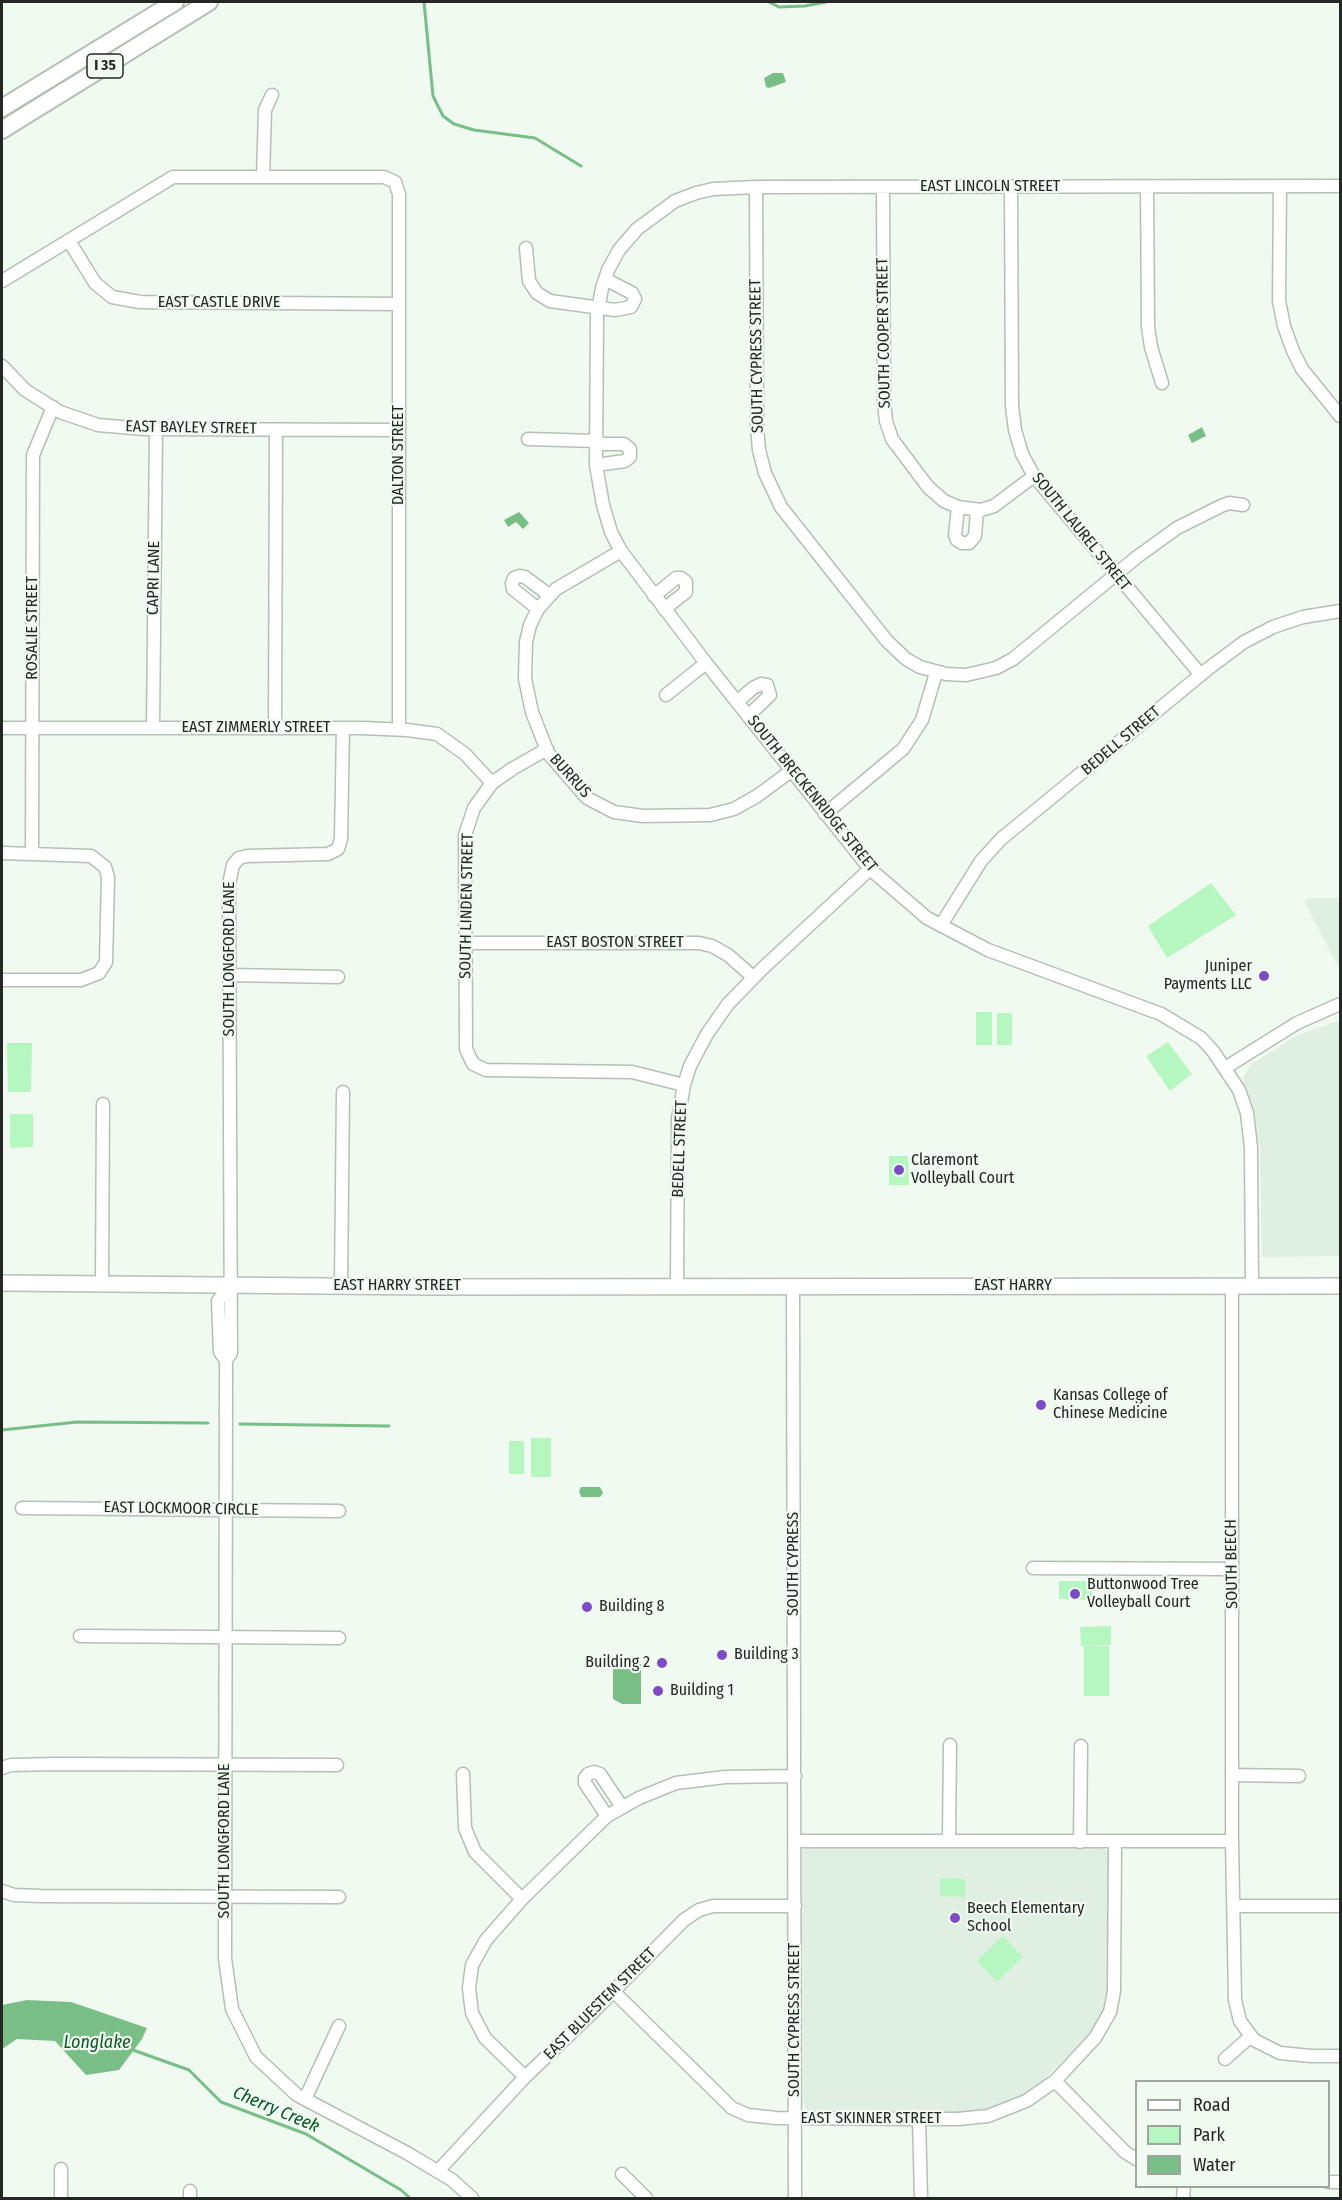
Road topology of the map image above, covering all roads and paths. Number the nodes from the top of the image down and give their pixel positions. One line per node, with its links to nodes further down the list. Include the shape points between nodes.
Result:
1 (175, 2): 4 (highway, I 35)
2 (209, 2): 5 (highway, I 35)
3 (272, 95): 6 (street, via 265,110)
4 (2, 108)
5 (2, 130)
6 (262, 177): 14 (street, via 173,177); 18 (street, DALTON STREET, via 384,177 395,182 399,194)
7 (1280, 186): 8 (street, EAST LINCOLN STREET); 12 (street, EAST LINCOLN STREET); 23 (street, via 1279,301 1284,326 1302,369)
8 (1341, 186)
9 (756, 187): 10 (street, EAST LINCOLN STREET); 13 (street, EAST LINCOLN STREET, via 696,193 675,201); 42 (street, SOUTH CYPRESS STREET, via 757,427 765,473 782,507 892,647 913,663)
10 (883, 187): 11 (street, EAST LINCOLN STREET); 32 (street, SOUTH COOPER STREET, via 886,422 897,447 919,476 938,496)
11 (1011, 187): 12 (street, EAST LINCOLN STREET); 30 (street, SOUTH LAUREL STREET, via 1011,406 1018,442)
12 (1148, 187): 21 (street, via 1148,327)
13 (647, 220): 16 (street, SOUTH BRECKENRIDGE STREET, via 619,250)
14 (69, 241): 17 (street); 18 (street, EAST CASTLE DRIVE, via 95,283 112,297 140,303)
15 (526, 248): 19 (street, via 528,279 541,296 557,303)
16 (605, 279): 19 (street, SOUTH BRECKENRIDGE STREET); 19 (street, via 632,293 634,302 625,309)
17 (2, 281)
18 (399, 304): 26 (street, DALTON STREET)
19 (598, 307): 28 (street, SOUTH BRECKENRIDGE STREET)
20 (2, 366): 22 (street, EAST BAYLEY STREET, via 25,390)
21 (1162, 382)
22 (53, 407): 24 (street, EAST BAYLEY STREET, via 98,425); 49 (street, ROSALIE STREET, via 33,455)
23 (1341, 416)
24 (156, 429): 25 (street, EAST BAYLEY STREET); 47 (street, CAPRI LANE)
25 (276, 430): 26 (street, EAST BAYLEY STREET); 50 (street)
26 (399, 430): 52 (street, DALTON STREET)
27 (528, 439): 28 (street)
28 (596, 441): 29 (street, SOUTH BRECKENRIDGE STREET); 29 (street, via 624,444 631,452 625,461)
29 (596, 465): 34 (street, SOUTH BRECKENRIDGE STREET, via 603,505)
30 (1034, 476): 33 (street, via 1000,502); 35 (street, SOUTH LAUREL STREET)
31 (1243, 505): 35 (street, via 1229,503 1177,528)
32 (958, 507): 33 (street, SOUTH COOPER STREET); 33 (street, via 954,535 962,543 969,543 975,536)
33 (977, 510)
34 (621, 551): 36 (street, BURRUS); 37 (street, SOUTH BRECKENRIDGE STREET)
35 (1116, 575): 42 (street, via 1005,664 966,675); 43 (street, SOUTH LAUREL STREET)
36 (549, 595): 38 (street, BURRUS); 38 (street, via 525,577 514,578 513,589)
37 (654, 596): 39 (street, SOUTH BRECKENRIDGE STREET); 39 (street, via 676,578 686,582 686,592)
38 (538, 609): 53 (street, BURRUS, via 526,642 525,679 532,712)
39 (664, 609): 41 (street, SOUTH BRECKENRIDGE STREET)
40 (1341, 611): 43 (street, BEDELL STREET, via 1273,627 1244,642)
41 (706, 663): 44 (street); 45 (street, SOUTH BRECKENRIDGE STREET)
42 (936, 673): 56 (street, via 927,707 910,740 896,757)
43 (1201, 675): 60 (street, BEDELL STREET, via 1001,840 981,861)
44 (666, 695)
45 (737, 702): 46 (street, SOUTH BRECKENRIDGE STREET); 46 (street, via 753,688 767,685 770,695)
46 (748, 716): 54 (street, SOUTH BRECKENRIDGE STREET)
47 (153, 727): 49 (street, EAST ZIMMERLY STREET); 50 (street, EAST ZIMMERLY STREET)
48 (2, 728): 49 (street, EAST ZIMMERLY STREET)
49 (32, 728): 58 (street, ROSALIE STREET)
50 (275, 728): 51 (street, EAST ZIMMERLY STREET)
51 (343, 728): 52 (street, EAST ZIMMERLY STREET); 62 (street, SOUTH LONGFORD LANE, via 338,849 328,854 239,858 233,865 229,884)
52 (399, 729): 55 (street, EAST ZIMMERLY STREET, via 436,734 465,754)
53 (547, 749): 54 (street, BURRUS, via 587,798 614,812 644,816 710,815 734,809); 55 (street, SOUTH LINDEN STREET)
54 (791, 771): 56 (street, SOUTH BRECKENRIDGE STREET)
55 (492, 783): 61 (street, SOUTH LINDEN STREET, via 474,808 465,835)
56 (825, 814): 59 (street, SOUTH BRECKENRIDGE STREET)
57 (2, 853): 58 (street)
58 (32, 853): 65 (street, via 91,856 105,867 106,962 99,973 81,980)
59 (870, 869): 60 (street, SOUTH BRECKENRIDGE STREET); 64 (street, BEDELL STREET)
60 (940, 925): 67 (street, SOUTH BRECKENRIDGE STREET, via 988,950 1161,1014 1201,1038)
61 (466, 943): 64 (street, EAST BOSTON STREET, via 699,943 728,955); 68 (street, SOUTH LINDEN STREET, via 466,1049 473,1064 486,1070 632,1072)
62 (230, 975): 63 (street); 73 (street, SOUTH LONGFORD LANE)
63 (338, 977)
64 (753, 977): 68 (street, BEDELL STREET, via 717,1018)
65 (2, 980)
66 (1341, 1004): 67 (street, via 1297,1023)
67 (1225, 1068): 77 (street, SOUTH BRECKENRIDGE STREET, via 1247,1113)
68 (684, 1085): 79 (street, BEDELL STREET, via 678,1119)
69 (343, 1092): 74 (street)
70 (103, 1104): 72 (street)
71 (2, 1283): 72 (main road, EAST HARRY STREET)
72 (102, 1284): 73 (main road, EAST HARRY STREET)
73 (230, 1285): 74 (main road, EAST HARRY STREET); 81 (street, SOUTH LONGFORD LANE)
74 (341, 1286): 79 (main road, EAST HARRY STREET)
75 (793, 1286): 76 (main road, EAST HARRY); 79 (main road, EAST HARRY STREET); 95 (street, SOUTH CYPRESS)
76 (1232, 1286): 77 (main road); 84 (street, SOUTH BEECH)
77 (1252, 1286): 78 (main road)
78 (1341, 1286)
79 (677, 1287)
80 (22, 1508): 81 (street, EAST LOCKMOOR CIRCLE)
81 (226, 1510): 82 (street, EAST LOCKMOOR CIRCLE); 86 (street, SOUTH LONGFORD LANE)
82 (339, 1511)
83 (1033, 1568): 84 (street)
84 (1232, 1569): 94 (street, SOUTH BEECH)
85 (80, 1636): 86 (street)
86 (226, 1637): 87 (street); 90 (street, SOUTH LONGFORD LANE)
87 (339, 1638)
88 (950, 1745): 100 (street)
89 (1080, 1746): 102 (street)
90 (225, 1764): 91 (street); 92 (street, via 56,1764); 105 (street, SOUTH LONGFORD LANE)
91 (337, 1766)
92 (2, 1768)
93 (463, 1774): 107 (street, via 465,1828 474,1852)
94 (1232, 1775): 96 (street); 101 (street, SOUTH BEECH)
95 (795, 1776): 97 (street, via 725,1777 676,1783); 99 (street, SOUTH CYPRESS)
96 (1299, 1776)
97 (622, 1807): 98 (street); 98 (street, via 600,1774 588,1774 585,1783)
98 (608, 1816): 107 (street)
99 (795, 1841): 100 (street); 108 (street, SOUTH CYPRESS STREET)
100 (949, 1841): 102 (street)
101 (1232, 1841): 103 (street); 109 (street, SOUTH BEECH)
102 (1080, 1842): 103 (street)
103 (1115, 1842): 117 (street, via 1114,1991 1110,2012 1095,2038)
104 (2, 1891): 105 (street, via 23,1895)
105 (225, 1896): 106 (street); 118 (street, SOUTH LONGFORD LANE, via 225,1958 232,2009 256,2057)
106 (339, 1897)
107 (522, 1899): 116 (street, via 486,1940 472,1965 469,1988 472,2013 485,2038)
108 (795, 1906): 111 (street, EAST BLUESTEM STREET, via 721,1905 699,1910 684,1920); 119 (street, SOUTH CYPRESS STREET)
109 (1234, 1906): 110 (street); 113 (street, SOUTH BEECH, via 1235,2000 1240,2021)
110 (1341, 1906)
111 (614, 1992): 116 (street, EAST BLUESTEM STREET); 119 (street, EAST SKINNER STREET, via 732,2108 748,2115)
112 (339, 2026): 118 (street)
113 (1251, 2036): 114 (street, via 1280,2053); 115 (street)
114 (1341, 2056)
115 (1225, 2059)
116 (525, 2077): 123 (street, EAST BLUESTEM STREET)
117 (1055, 2081): 120 (street, EAST SKINNER STREET, via 1026,2101 988,2116); 121 (street)
118 (305, 2099): 123 (street, SOUTH LONGFORD LANE)
119 (795, 2118): 120 (street, EAST SKINNER STREET); 128 (street, SOUTH CYPRESS STREET)
120 (919, 2119): 129 (street)
121 (1135, 2158)
122 (61, 2169): 125 (street)
123 (438, 2171): 126 (street, SOUTH LONGFORD LANE)
124 (621, 2174): 127 (street)
125 (61, 2199)
126 (472, 2199)
127 (646, 2199)
128 (795, 2199)
129 (921, 2199)

